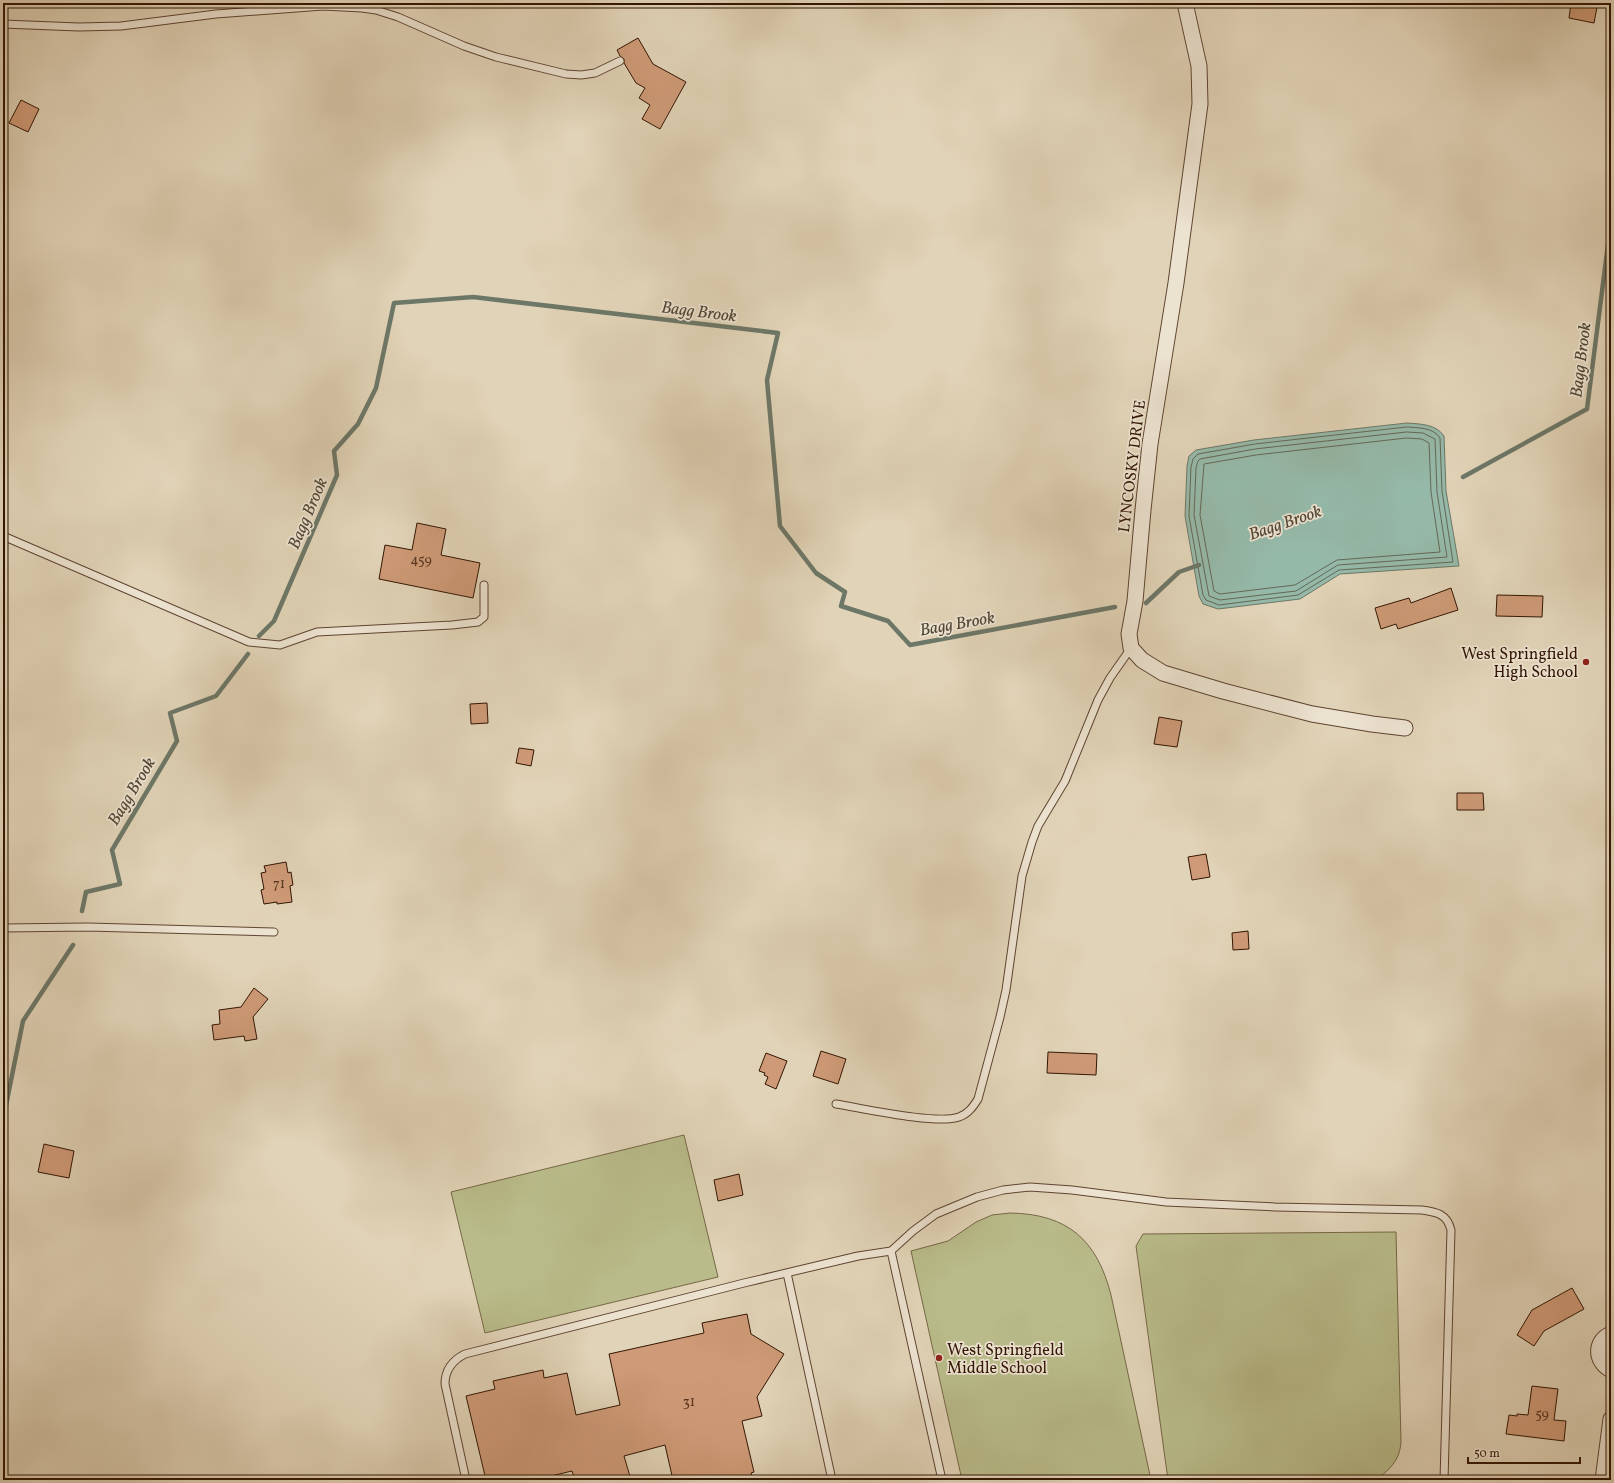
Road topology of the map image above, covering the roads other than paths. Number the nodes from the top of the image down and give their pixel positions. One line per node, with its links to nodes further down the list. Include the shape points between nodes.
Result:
1 (1185, 3): 6 (street, LYNCOSKY DRIVE, via 1199,66 1200,104 1176,283 1150,444 1135,601 1129,634)
2 (3, 24): 3 (lane, via 121,26 216,14 323,6 362,8 398,17 496,57 566,74 595,73)
3 (620, 61)
4 (3, 536): 5 (lane, via 249,642 280,645 317,632 478,622 484,617)
5 (484, 585)
6 (1131, 648): 7 (street, via 1142,660 1163,673 1223,691 1312,714); 10 (lane, via 1098,700 1065,781 1038,826 1032,842 1021,882 1000,1017 978,1099 972,1109 957,1118 940,1119 919,1118)
7 (1405, 728)
8 (3, 928): 9 (lane, via 88,927)
9 (274, 932)
10 (836, 1104)
11 (890, 1250): 12 (lane); 18 (lane); 19 (lane, via 936,1214 977,1197 1003,1190 1030,1187 1166,1202 1422,1210 1438,1214 1445,1217 1451,1230)
12 (787, 1273): 16 (lane, via 459,1357 450,1366 445,1384); 17 (lane)
13 (1611, 1334): 14 (street, via 1602,1340 1598,1352 1603,1364)
14 (1611, 1370)
15 (1611, 1419): 20 (street)
16 (466, 1480)
17 (832, 1480)
18 (942, 1480)
19 (1444, 1480)
20 (1603, 1480)

